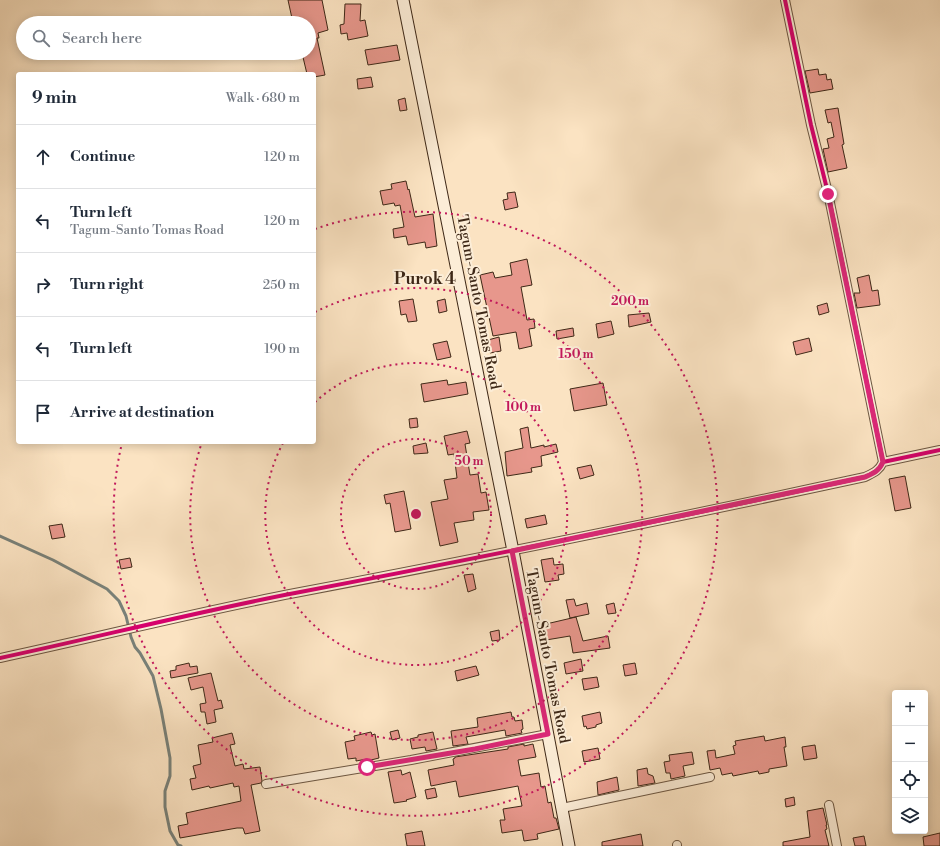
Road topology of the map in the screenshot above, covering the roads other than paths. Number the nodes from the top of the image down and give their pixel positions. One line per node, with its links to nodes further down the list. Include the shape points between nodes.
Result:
1 (404, 0): 5 (main road, Tagum-Santo Tomas Road)
2 (785, 0): 4 (street)
3 (940, 450): 4 (street)
4 (883, 462): 5 (street, via 881,468 865,477)
5 (512, 551): 6 (street, via 294,593); 7 (main road, Tagum-Santo Tomas Road)
6 (0, 658)
7 (548, 734): 9 (street); 11 (main road, Tagum-Santo Tomas Road)
8 (710, 777): 11 (street)
9 (266, 784)
10 (829, 805): 13 (street)
11 (562, 808): 12 (main road, Tagum-Santo Tomas Road)
12 (569, 846)
13 (838, 846)

